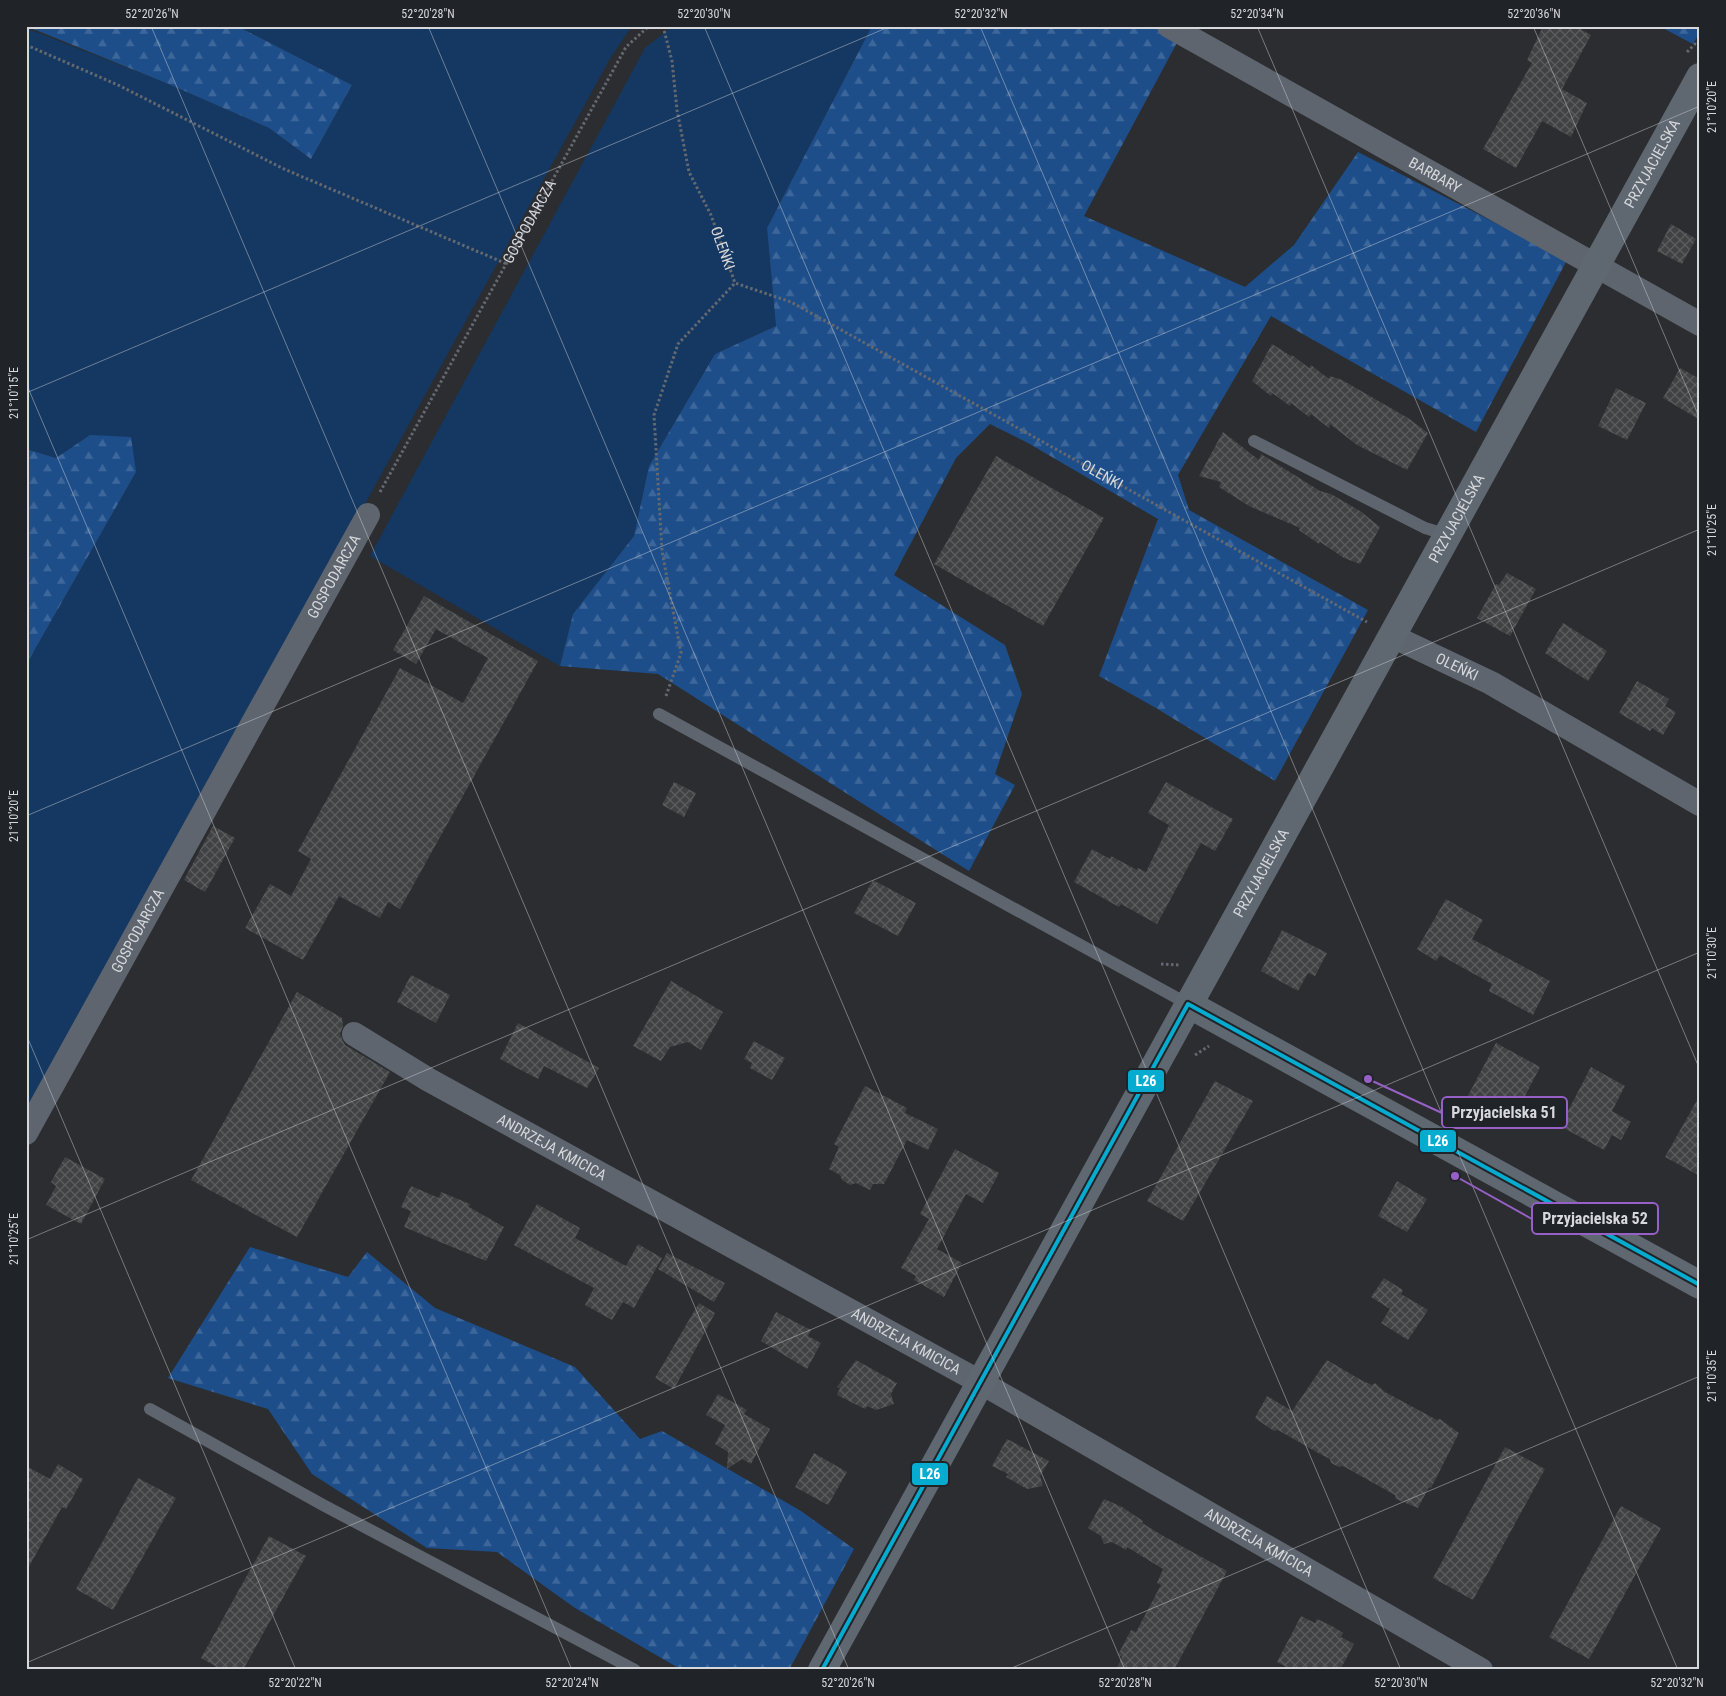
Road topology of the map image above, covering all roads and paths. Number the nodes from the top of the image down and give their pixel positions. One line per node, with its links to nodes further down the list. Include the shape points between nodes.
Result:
1 (649, 26): 8 (path, GOSPODARCZA, via 626,48)
2 (663, 26): 10 (path, OLEŃKI, via 672,61 689,172 711,215)
3 (1169, 26): 9 (street, BARBARY)
4 (26, 46): 8 (path, via 120,86 284,169)
5 (1700, 46): 6 (path, via 1695,44)
6 (1685, 53)
7 (1700, 77): 9 (street, PRZYJACIELSKA)
8 (507, 264): 13 (path, GOSPODARCZA)
9 (1596, 266): 11 (street, BARBARY); 14 (street, PRZYJACIELSKA)
10 (735, 283): 15 (path, OLEŃKI, via 791,302); 16 (path, via 678,344 654,415 662,552 681,652)
11 (1700, 324)
12 (1254, 441): 14 (lane, via 1424,528)
13 (368, 514): 20 (street, GOSPODARCZA)
14 (1448, 535): 15 (street, PRZYJACIELSKA)
15 (1392, 636): 17 (street, OLEŃKI, via 1491,684); 18 (street, PRZYJACIELSKA)
16 (659, 714): 18 (lane)
17 (1700, 804)
18 (1188, 1004): 21 (street); 22 (street, PRZYJACIELSKA)
19 (354, 1034): 22 (street, ANDRZEJA KMICICA, via 428,1080)
20 (26, 1133)
21 (1700, 1285)
22 (980, 1382): 25 (street, PRZYJACIELSKA); 26 (street, ANDRZEJA KMICICA)
23 (150, 1409): 24 (lane, via 323,1505)
24 (635, 1670)
25 (822, 1670)
26 (1481, 1670)

